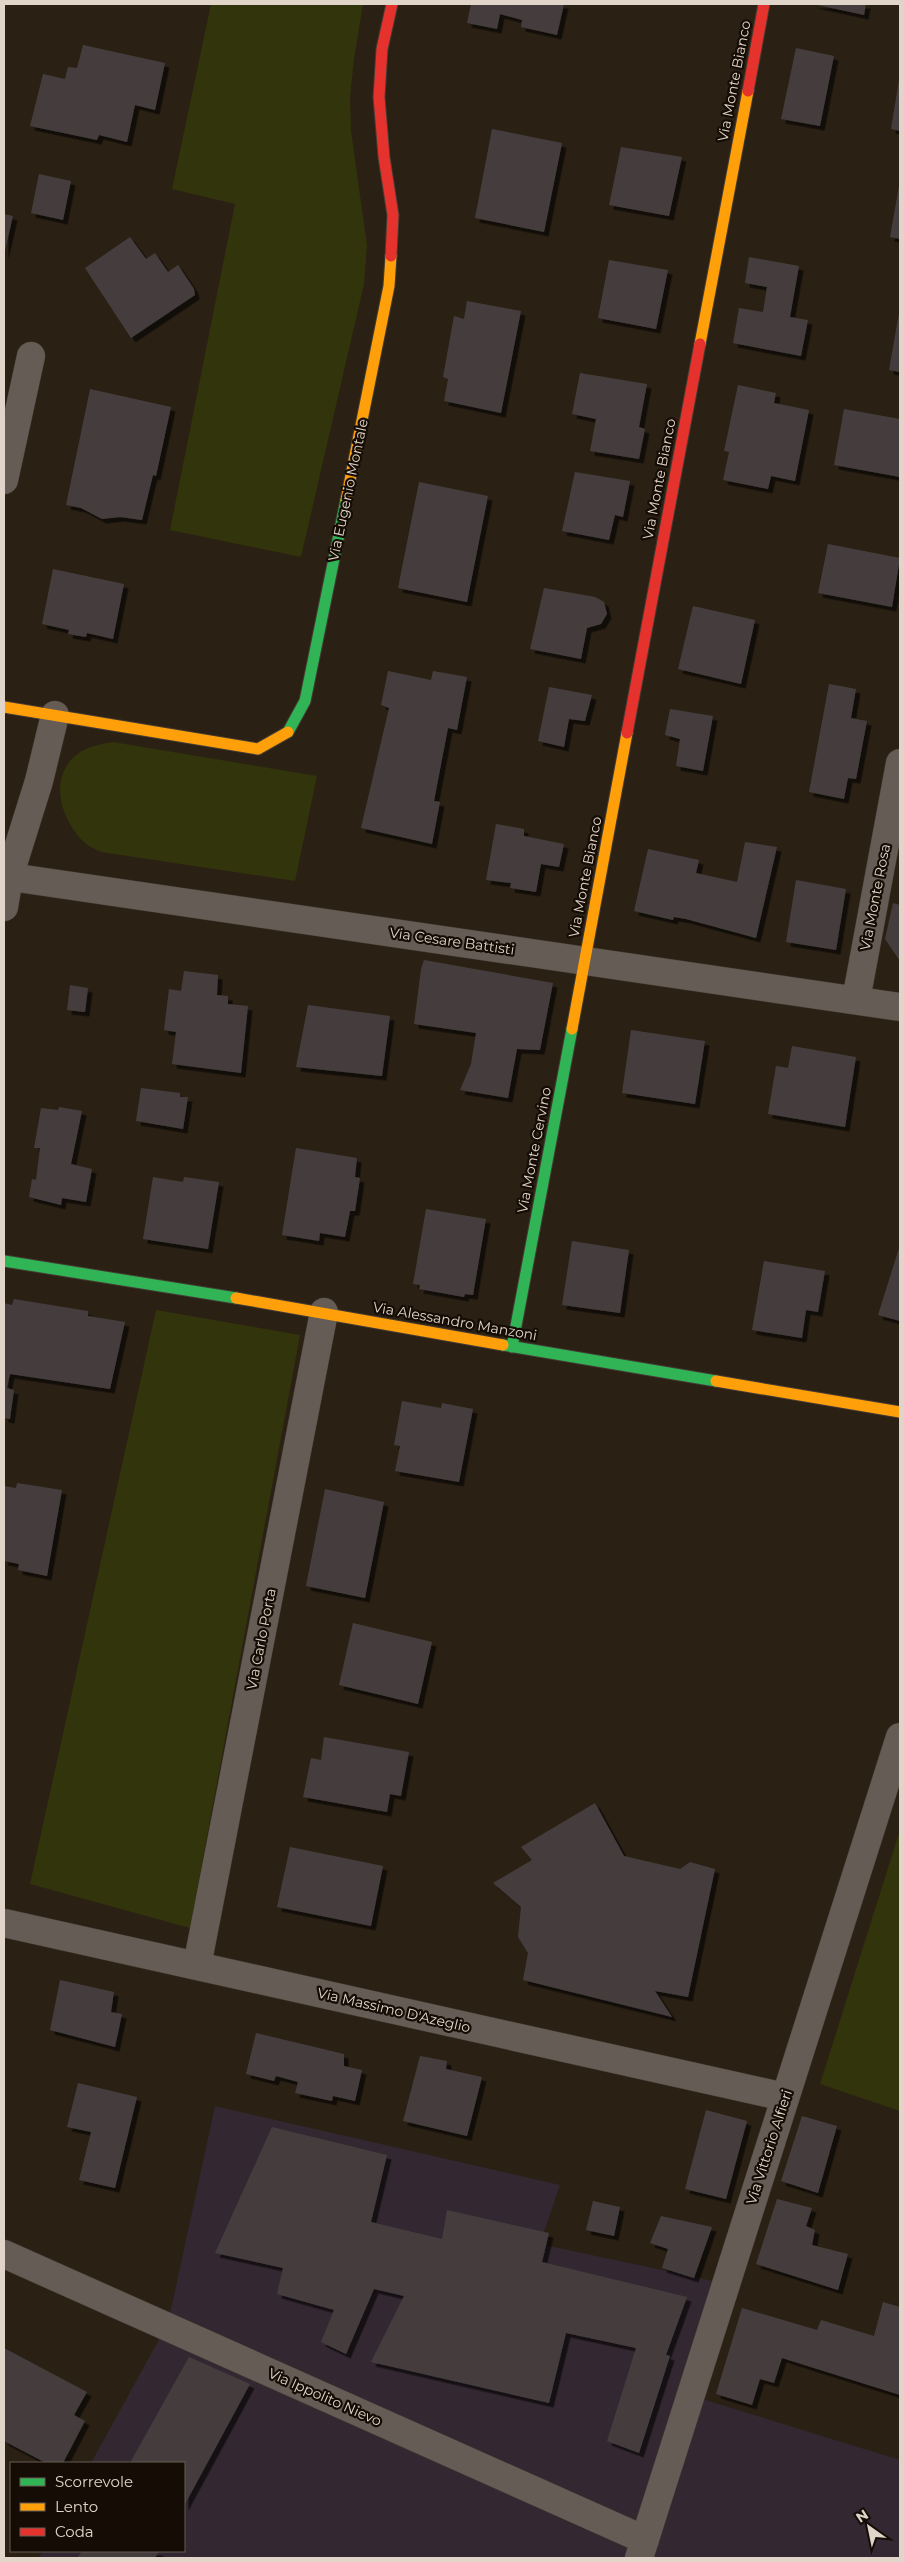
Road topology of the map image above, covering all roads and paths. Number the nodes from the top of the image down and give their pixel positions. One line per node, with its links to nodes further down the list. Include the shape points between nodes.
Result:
1 (392, 4): 6 (street, Via Eugenio Montale, via 382,49 379,97 384,157 394,215 390,286 305,701 290,731 258,749)
2 (764, 4): 10 (street, Via Monte Bianco)
3 (31, 356): 4 (street)
4 (4, 480)
5 (4, 707): 6 (street, Via Eugenio Montale)
6 (54, 715): 8 (street, via 39,781)
7 (900, 763): 11 (street, Via Monte Rosa)
8 (7, 877): 9 (street); 10 (street, Via Cesare Battisti)
9 (4, 908)
10 (584, 960): 11 (street, Via Cesare Battisti); 15 (street, Via Monte Cervino)
11 (856, 1000): 12 (street, Via Cesare Battisti)
12 (900, 1007)
13 (4, 1261): 14 (street, Via Alessandro Manzoni)
14 (324, 1312): 15 (street, Via Alessandro Manzoni); 19 (street, Via Carlo Porta)
15 (512, 1347): 16 (street, Via Alessandro Manzoni)
16 (900, 1412)
17 (900, 1737): 20 (street, Via Vittorio Alfieri)
18 (4, 1923): 19 (street, Via Massimo D'Azeglio)
19 (197, 1966): 20 (street, Via Massimo D'Azeglio)
20 (785, 2097): 22 (street, Via Vittorio Alfieri)
21 (4, 2254): 22 (street, Via Ippolito Nievo)
22 (642, 2549)

